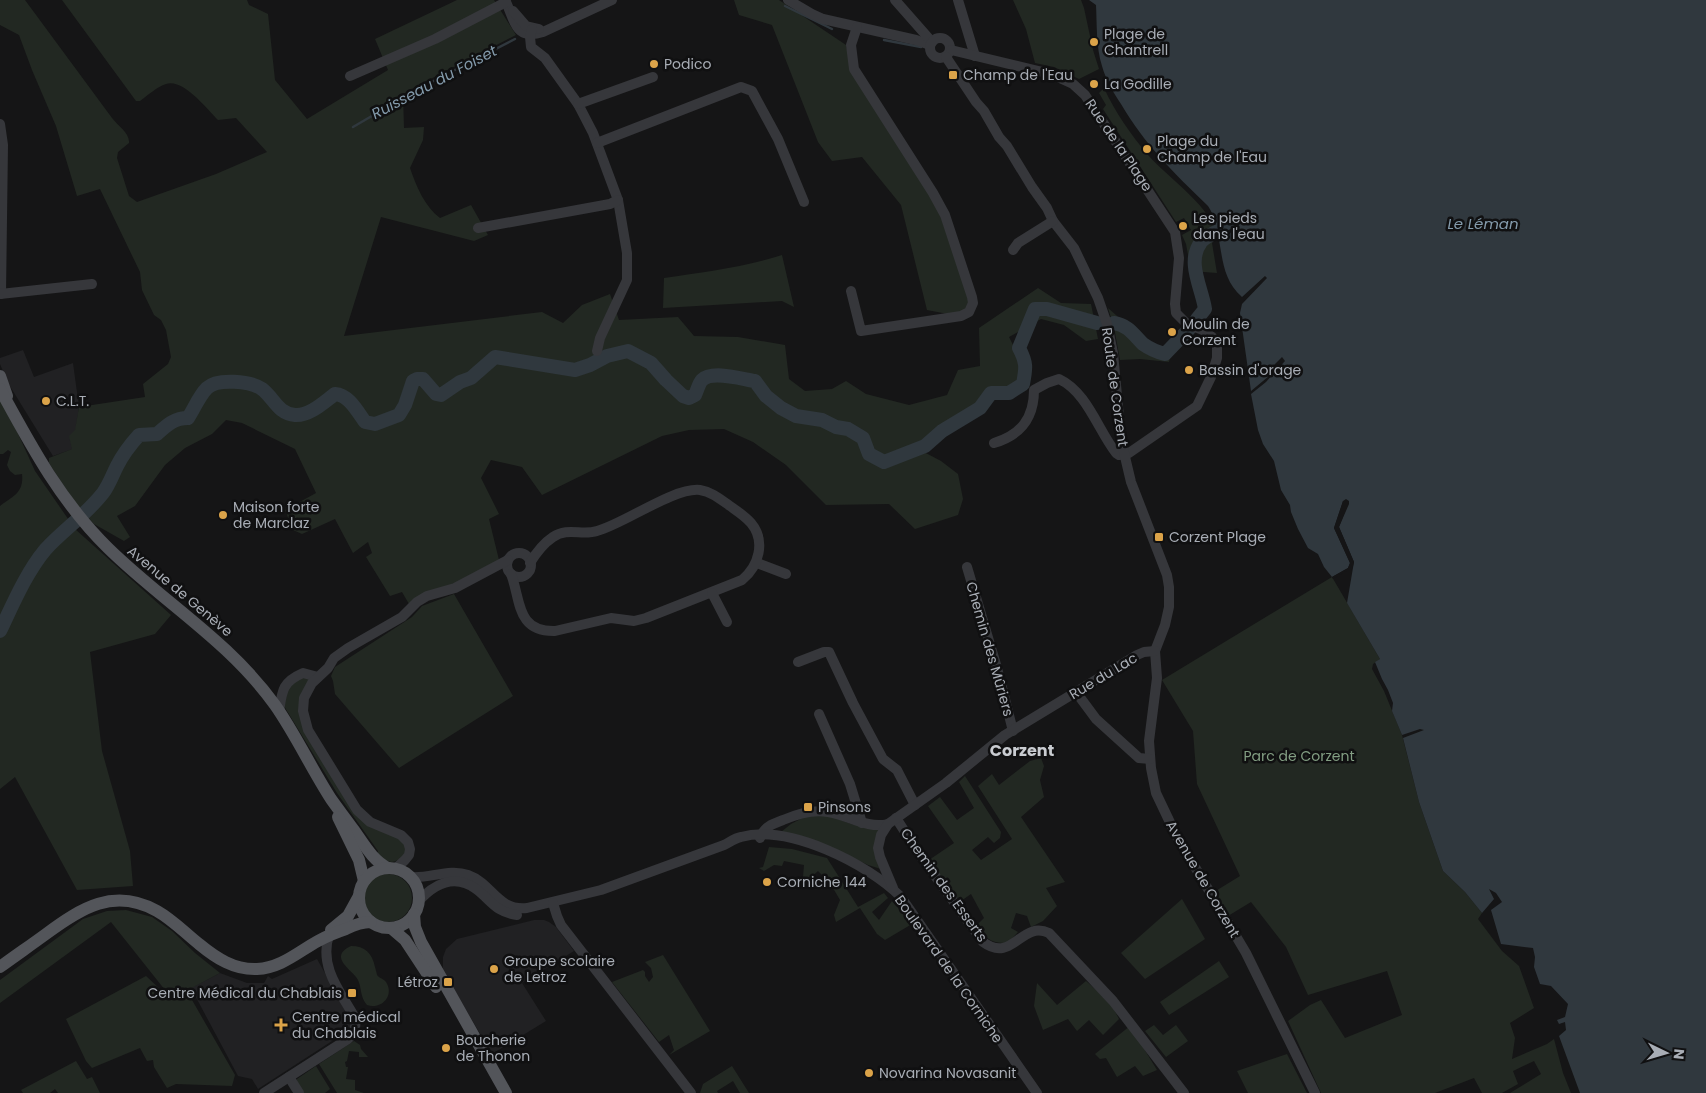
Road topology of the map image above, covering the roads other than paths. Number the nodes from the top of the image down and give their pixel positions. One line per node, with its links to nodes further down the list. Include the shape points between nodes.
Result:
1 (612, 0): 7 (street, via 543,32)
2 (788, 0): 6 (street, via 815,16)
3 (894, 0): 8 (street)
4 (958, 0): 10 (street)
5 (506, 1): 7 (street, via 515,26 521,31); 11 (street, via 435,39)
6 (857, 28): 8 (street); 22 (street, via 851,46 854,69 945,215 972,303 969,312 961,316 862,331)
7 (531, 31): 13 (street, via 532,49 545,58)
8 (931, 43): 9 (street, via 943,38 948,42); 9 (street, via 934,57 941,59)
9 (948, 53): 10 (street, Rue de la Plage); 18 (street, Route de Corzent, via 976,102 1047,208)
10 (975, 56): 29 (street, Rue de la Plage, via 1058,77 1073,84 1089,99 1174,229 1179,251 1176,309 1179,317 1214,339 1217,348 1214,369 1193,409)
11 (350, 76)
12 (653, 77): 13 (street)
13 (578, 104): 15 (street)
14 (0, 124): 23 (street, via 3,145)
15 (597, 143): 16 (street); 17 (street, via 741,87 752,92 778,140)
16 (618, 200): 19 (street); 24 (street, via 627,253 627,280)
17 (804, 202)
18 (1052, 221): 20 (street, via 1018,243); 29 (street, Route de Corzent, via 1074,248 1099,302 1110,338)
19 (478, 228)
20 (1013, 250)
21 (92, 284): 23 (street)
22 (851, 291)
23 (1, 294)
24 (597, 351)
25 (0, 376): 27 (main road, Avenue de Genève)
26 (0, 390): 27 (main road, Avenue de Genève)
27 (10, 406): 47 (main road, Avenue de Genève, via 30,446 74,511 132,571 234,656)
28 (994, 443): 29 (street, via 1008,439 1024,425 1034,404 1034,390 1059,379 1083,400 1116,453)
29 (1124, 454): 43 (street, Rue du Lac, via 1131,482 1169,582 1166,621)
30 (538, 550): 31 (street); 33 (street); 34 (street, via 552,537 564,532 598,531 681,492 698,490 715,495 751,523 758,540)
31 (523, 554): 32 (street, via 514,554); 33 (street)
32 (508, 560): 36 (street); 37 (street)
33 (530, 562): 39 (street, via 529,571)
34 (757, 563): 38 (street); 41 (street, via 742,580)
35 (967, 567): 49 (street, Chemin des Mûriers)
36 (495, 568): 37 (street); 45 (street, via 456,588 417,602 402,618 334,658)
37 (510, 573): 39 (street, via 516,577); 40 (street)
38 (786, 574)
39 (523, 576): 40 (street)
40 (516, 591): 41 (street, via 516,600 523,615 530,624 547,632 611,618 646,618)
41 (712, 593): 42 (street)
42 (727, 622)
43 (1155, 651): 46 (street, Rue du Lac, via 1140,654); 50 (street, Avenue de Corzent, via 1157,678 1150,724)
44 (798, 662): 52 (street, via 829,652 853,704 884,759 897,770)
45 (318, 677): 47 (street, via 303,672 286,682); 56 (street, via 304,698 306,724 360,814 370,822 401,835 408,842 409,855)
46 (1076, 692): 49 (street, Rue du Lac); 50 (street, via 1096,719 1139,758)
47 (279, 712): 51 (main road, Avenue de Genève)
48 (819, 714): 54 (street, via 850,784)
49 (1012, 731): 52 (street, Rue du Lac)
50 (1150, 759): 76 (street, Avenue de Corzent, via 1161,805 1246,953)
51 (331, 798): 56 (main road, Avenue de Genève, via 372,856); 58 (main road, Avenue de Genève, via 359,860)
52 (915, 805): 53 (street, Rue du Lac)
53 (892, 821): 54 (street, Boulevard de la Corniche, via 880,825); 59 (street, via 881,835 878,848); 75 (street, Chemin des Esserts, via 983,942 990,947 1001,948 1033,930 1049,933 1113,1001)
54 (862, 823): 55 (street, Boulevard de la Corniche, via 821,811 796,815)
55 (766, 835): 59 (street, Boulevard de la Corniche, via 793,838 819,848 860,866); 62 (street, Boulevard de la Corniche, via 742,836)
56 (392, 868): 57 (main road); 58 (main road, via 374,872)
57 (410, 877): 60 (street, Boulevard de la Corniche, via 457,872 472,877); 63 (main road, via 418,891)
58 (364, 881): 61 (main road)
59 (894, 890): 74 (street, Boulevard de la Corniche, via 907,904)
60 (485, 892): 62 (street, Boulevard de la Corniche, via 491,904 524,915); 63 (street, Boulevard de la Corniche, via 467,884 450,882 432,888)
61 (359, 896): 64 (main road, via 362,911); 66 (main road, via 348,916)
62 (554, 906): 73 (street, via 562,925)
63 (416, 908): 65 (main road, via 406,922); 72 (main road, via 415,927 421,942)
64 (371, 922): 65 (main road); 66 (main road, via 359,923)
65 (391, 928): 71 (main road, via 406,940 431,978)
66 (325, 938): 67 (main road, via 278,965 244,968 216,957 152,908 113,901 75,913); 68 (street, via 327,966 354,1016 355,1028 348,1039)
67 (0, 967)
68 (289, 1077): 69 (street); 70 (street)
69 (264, 1093)
70 (299, 1093)
71 (499, 1093)
72 (506, 1093)
73 (690, 1093)
74 (1037, 1093)
75 (1184, 1093)
76 (1315, 1093)

